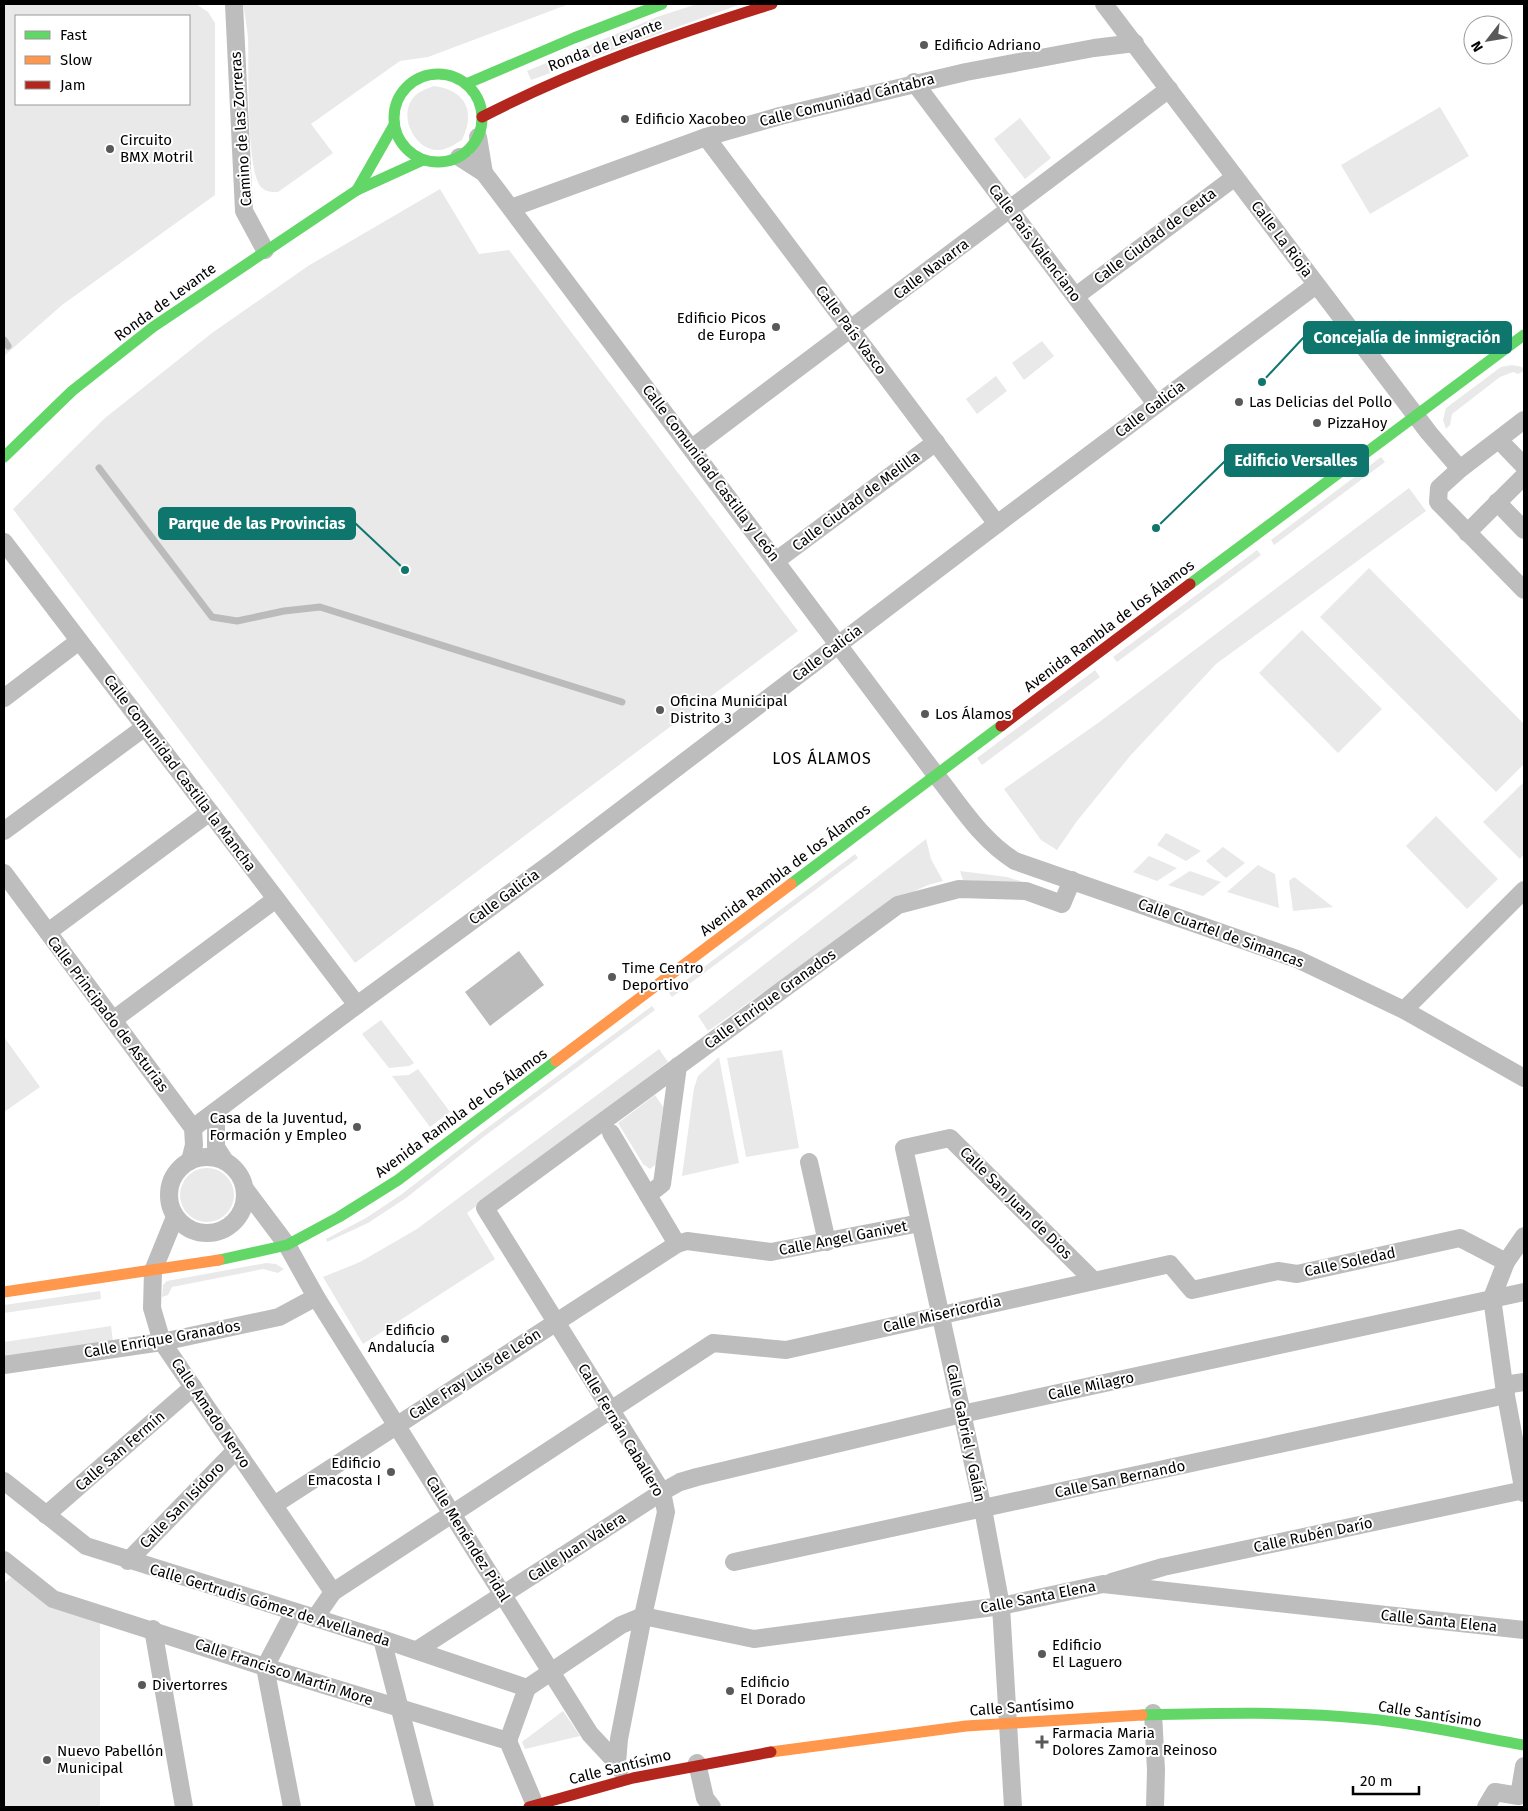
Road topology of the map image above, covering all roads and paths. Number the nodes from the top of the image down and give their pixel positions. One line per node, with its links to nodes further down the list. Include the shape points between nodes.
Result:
1 (234, 4): 20 (street, Camino de las Zorreras, via 244,211)
2 (662, 4): 7 (main road, Ronda de Levante)
3 (772, 4): 9 (main road, Ronda de Levante, via 680,32 590,65 524,94)
4 (1106, 5): 5 (street, Calle La Rioja)
5 (1134, 43): 6 (street, Calle Comunidad Cántabra); 8 (street, Calle La Rioja)
6 (914, 82): 12 (street, Calle Comunidad Cántabra); 19 (street, Calle País Valenciano)
7 (466, 84): 9 (main road, via 477,99); 10 (main road, via 438,74 410,84 400,96)
8 (1169, 89): 16 (street, Calle La Rioja); 19 (street, Calle Navarra)
9 (482, 117): 11 (main road)
10 (394, 125): 14 (main road, via 404,146); 17 (main road, Ronda de Levante)
11 (478, 137): 13 (main road); 15 (street, Calle Comunidad Castilla y León)
12 (706, 137): 18 (street, Calle Comunidad Cántabra); 23 (street, Calle País Vasco)
13 (459, 157): 14 (main road, via 447,162); 15 (street, Calle Comunidad Castilla y León)
14 (422, 160): 17 (main road, Ronda de Levante)
15 (484, 173): 18 (street, Calle Comunidad Castilla y León)
16 (1235, 177): 21 (street, Calle La Rioja); 22 (street, Calle Ciudad de Ceuta)
17 (357, 190): 20 (main road, Ronda de Levante)
18 (510, 208): 30 (street, Calle Comunidad Castilla y León)
19 (1010, 210): 22 (street, Calle País Valenciano); 23 (street, Calle Navarra)
20 (265, 250): 31 (main road, Ronda de Levante, via 153,327 79,385)
21 (1316, 285): 25 (street, Calle Galicia); 26 (street, Calle La Rioja)
22 (1076, 296): 25 (street, Calle País Valenciano)
23 (851, 330): 29 (street, Calle País Vasco); 30 (street, Calle Navarra)
24 (1521, 343): 26 (main road, Avenida Rambla de los Álamos)
25 (1156, 404): 36 (street, Calle Galicia)
26 (1416, 415): 33 (street, Calle La Rioja); 46 (main road, Avenida Rambla de los Álamos)
27 (1524, 420): 28 (street)
28 (1499, 440): 32 (street); 33 (street)
29 (936, 442): 36 (street, Calle País Vasco); 40 (street, Calle Ciudad de Melilla)
30 (692, 448): 40 (street, Calle Comunidad Castilla y León)
31 (4, 457)
32 (1524, 466)
33 (1460, 469): 38 (street, via 1439,488 1438,502)
34 (1524, 476): 35 (street)
35 (1497, 502): 37 (street); 38 (street)
36 (997, 524): 43 (street, Calle Galicia)
37 (1524, 530)
38 (1467, 533): 41 (street)
39 (4, 542): 42 (street, Calle Comunidad Castilla la Mancha)
40 (777, 560): 43 (street, Calle Comunidad Castilla y León)
41 (1524, 590)
42 (79, 641): 44 (street); 45 (street, Calle Comunidad Castilla la Mancha)
43 (839, 644): 46 (street, Calle Comunidad Castilla y León); 54 (street, Calle Galicia, via 554,861)
44 (4, 698)
45 (145, 727): 47 (street, Calle Comunidad Castilla la Mancha); 48 (street)
46 (936, 775): 50 (street, Calle Cuartel de Simancas, via 996,850 1014,861); 74 (main road, Avenida Rambla de los Álamos, via 398,1180)
47 (210, 812): 51 (street, Calle Comunidad Castilla la Mancha); 53 (street)
48 (4, 832)
49 (4, 873): 53 (street, Calle Principado de Asturias)
50 (1072, 880): 55 (street, Calle Cuartel de Simancas, via 1297,959); 57 (street, Calle Enrique Granados, via 1062,904 1026,892 959,889 898,905)
51 (276, 899): 54 (street, Calle Comunidad Castilla la Mancha); 56 (street)
52 (1521, 899): 55 (street)
53 (48, 932): 56 (street, Calle Principado de Asturias)
54 (357, 1004): 59 (street, Calle Galicia)
55 (1404, 1010): 58 (street, Calle Cuartel de Simancas)
56 (113, 1020): 60 (street, Calle Principado de Asturias)
57 (678, 1066): 67 (street, via 662,1184); 68 (street, Calle Enrique Granados)
58 (1524, 1078)
59 (216, 1112): 60 (street, Calle Galicia); 64 (street, via 216,1147)
60 (193, 1128): 63 (street, via 194,1145)
61 (611, 1133): 67 (street)
62 (904, 1148): 70 (street, Calle Gabriel y Galán); 78 (street, Calle San Juan de Dios, via 950,1138)
63 (190, 1161): 64 (street, via 202,1156); 69 (street, via 172,1179 170,1205)
64 (225, 1161): 66 (street, via 234,1168)
65 (809, 1162): 72 (street)
66 (246, 1189): 69 (street, via 242,1214 222,1231 196,1232); 74 (street)
67 (648, 1195): 73 (street)
68 (485, 1208): 84 (street, Calle Fernán Caballero)
69 (175, 1216): 77 (street, Calle Amado Nervo)
70 (920, 1223): 72 (street, Calle Angel Ganivet); 83 (street, Calle Gabriel y Galán)
71 (1524, 1236): 75 (street)
72 (827, 1242): 73 (street, Calle Angel Ganivet, via 771,1252 687,1241)
73 (677, 1244): 84 (street, Calle Fray Luis de León)
74 (287, 1246): 77 (main road, Avenida Rambla de los Álamos); 81 (street)
75 (1506, 1262): 76 (street, Calle Soledad, via 1460,1238 1297,1274 1278,1271 1192,1290); 82 (street)
76 (1170, 1264): 78 (street, Calle Misericordia)
77 (153, 1271): 79 (main road, Avenida Rambla de los Álamos); 85 (street, Calle Amado Nervo, via 152,1308)
78 (1093, 1280): 83 (street, Calle Misericordia)
79 (4, 1292)
80 (1524, 1292): 82 (street, Calle Milagro)
81 (316, 1297): 85 (street, Calle Enrique Granados, via 279,1317); 92 (street, Calle Menéndez Pidal)
82 (1492, 1298): 89 (street); 91 (street, Calle Milagro)
83 (940, 1314): 90 (street, Calle Misericordia, via 786,1350 713,1343); 91 (street, Calle Gabriel y Galán)
84 (556, 1322): 90 (street, Calle Fernán Caballero); 92 (street, Calle Fray Luis de León)
85 (162, 1342): 86 (street, Calle Enrique Granados); 88 (street, Calle Amado Nervo)
86 (4, 1365)
87 (1524, 1382): 89 (street, Calle San Bernando)
88 (194, 1388): 93 (street, Calle Amado Nervo); 100 (street, Calle San Fermín)
89 (1505, 1390): 95 (street); 98 (street, Calle San Bernando)
90 (610, 1412): 96 (street, Calle Fernán Caballero); 99 (street)
91 (962, 1414): 96 (street, Calle Milagro, via 697,1477); 98 (street, Calle Gabriel y Galán)
92 (397, 1425): 97 (street, Calle Fray Luis de León); 99 (street, Calle Menéndez Pidal)
93 (236, 1450): 97 (street, Calle Amado Nervo); 102 (street, Calle San Isidoro)
94 (4, 1481): 100 (street, Calle Gertrudis Gómez de Avellaneda)
95 (1524, 1485): 104 (street, Calle Rubén Darío, via 1163,1567)
96 (662, 1492): 106 (street, Calle Juan Valera); 109 (street, Calle Fernán Caballero, via 666,1512)
97 (274, 1505): 105 (street, Calle Amado Nervo)
98 (983, 1508): 103 (street, Calle San Bernando); 107 (street, Calle Gabriel y Galán)
99 (452, 1514): 105 (street); 106 (street, Calle Menéndez Pidal)
100 (46, 1515): 102 (street, Calle Gertrudis Gómez de Avellaneda, via 86,1546)
101 (4, 1560): 111 (street, Calle Francisco Martín More, via 53,1599)
102 (128, 1561): 108 (street, Calle Gertrudis Gómez de Avellaneda)
103 (734, 1562)
104 (1103, 1584): 107 (street, Calle Santa Elena); 112 (street, Calle Santa Elena)
105 (333, 1592): 110 (street)
106 (503, 1595): 114 (street, Calle Juan Valera); 116 (street, Calle Menéndez Pidal)
107 (1001, 1606): 109 (street, Calle Santa Elena, via 754,1639); 120 (street, Calle Gabriel y Galán)
108 (294, 1612): 110 (street, Calle Gertrudis Gómez de Avellaneda); 115 (street)
109 (643, 1616): 116 (street, via 621,1625); 123 (street, Calle Fernán Caballero)
110 (315, 1618): 113 (street, Calle Gertrudis Gómez de Avellaneda)
111 (153, 1629): 115 (street, Calle Francisco Martín More); 128 (street)
112 (1524, 1630)
113 (382, 1639): 114 (street, Calle Gertrudis Gómez de Avellaneda); 118 (street)
114 (417, 1650): 117 (street, Calle Gertrudis Gómez de Avellaneda)
115 (265, 1667): 118 (street, Calle Francisco Martín More); 129 (street)
116 (551, 1671): 117 (street); 123 (street, Calle Menéndez Pidal, via 590,1734)
117 (527, 1688): 121 (street)
118 (398, 1708): 121 (street, Calle Francisco Martín More); 130 (street)
119 (1153, 1713): 120 (main road, Calle Santísimo); 122 (main road, Calle Santísimo, via 1292,1714 1371,1719); 133 (street)
120 (1008, 1722): 124 (main road, Calle Santísimo, via 868,1737); 132 (street, Calle Gabriel y Galán)
121 (508, 1741): 127 (street)
122 (1524, 1745)
123 (617, 1763): 126 (street, Calle Menéndez Pidal)
124 (697, 1763): 126 (main road, Calle Santísimo); 131 (street, via 705,1798)
125 (1524, 1766): 134 (street, via 1519,1796 1495,1792)
126 (624, 1779): 127 (main road, Calle Santísimo)
127 (532, 1806)
128 (184, 1807)
129 (292, 1807)
130 (425, 1807)
131 (712, 1807)
132 (1013, 1807)
133 (1155, 1807)
134 (1486, 1807)

